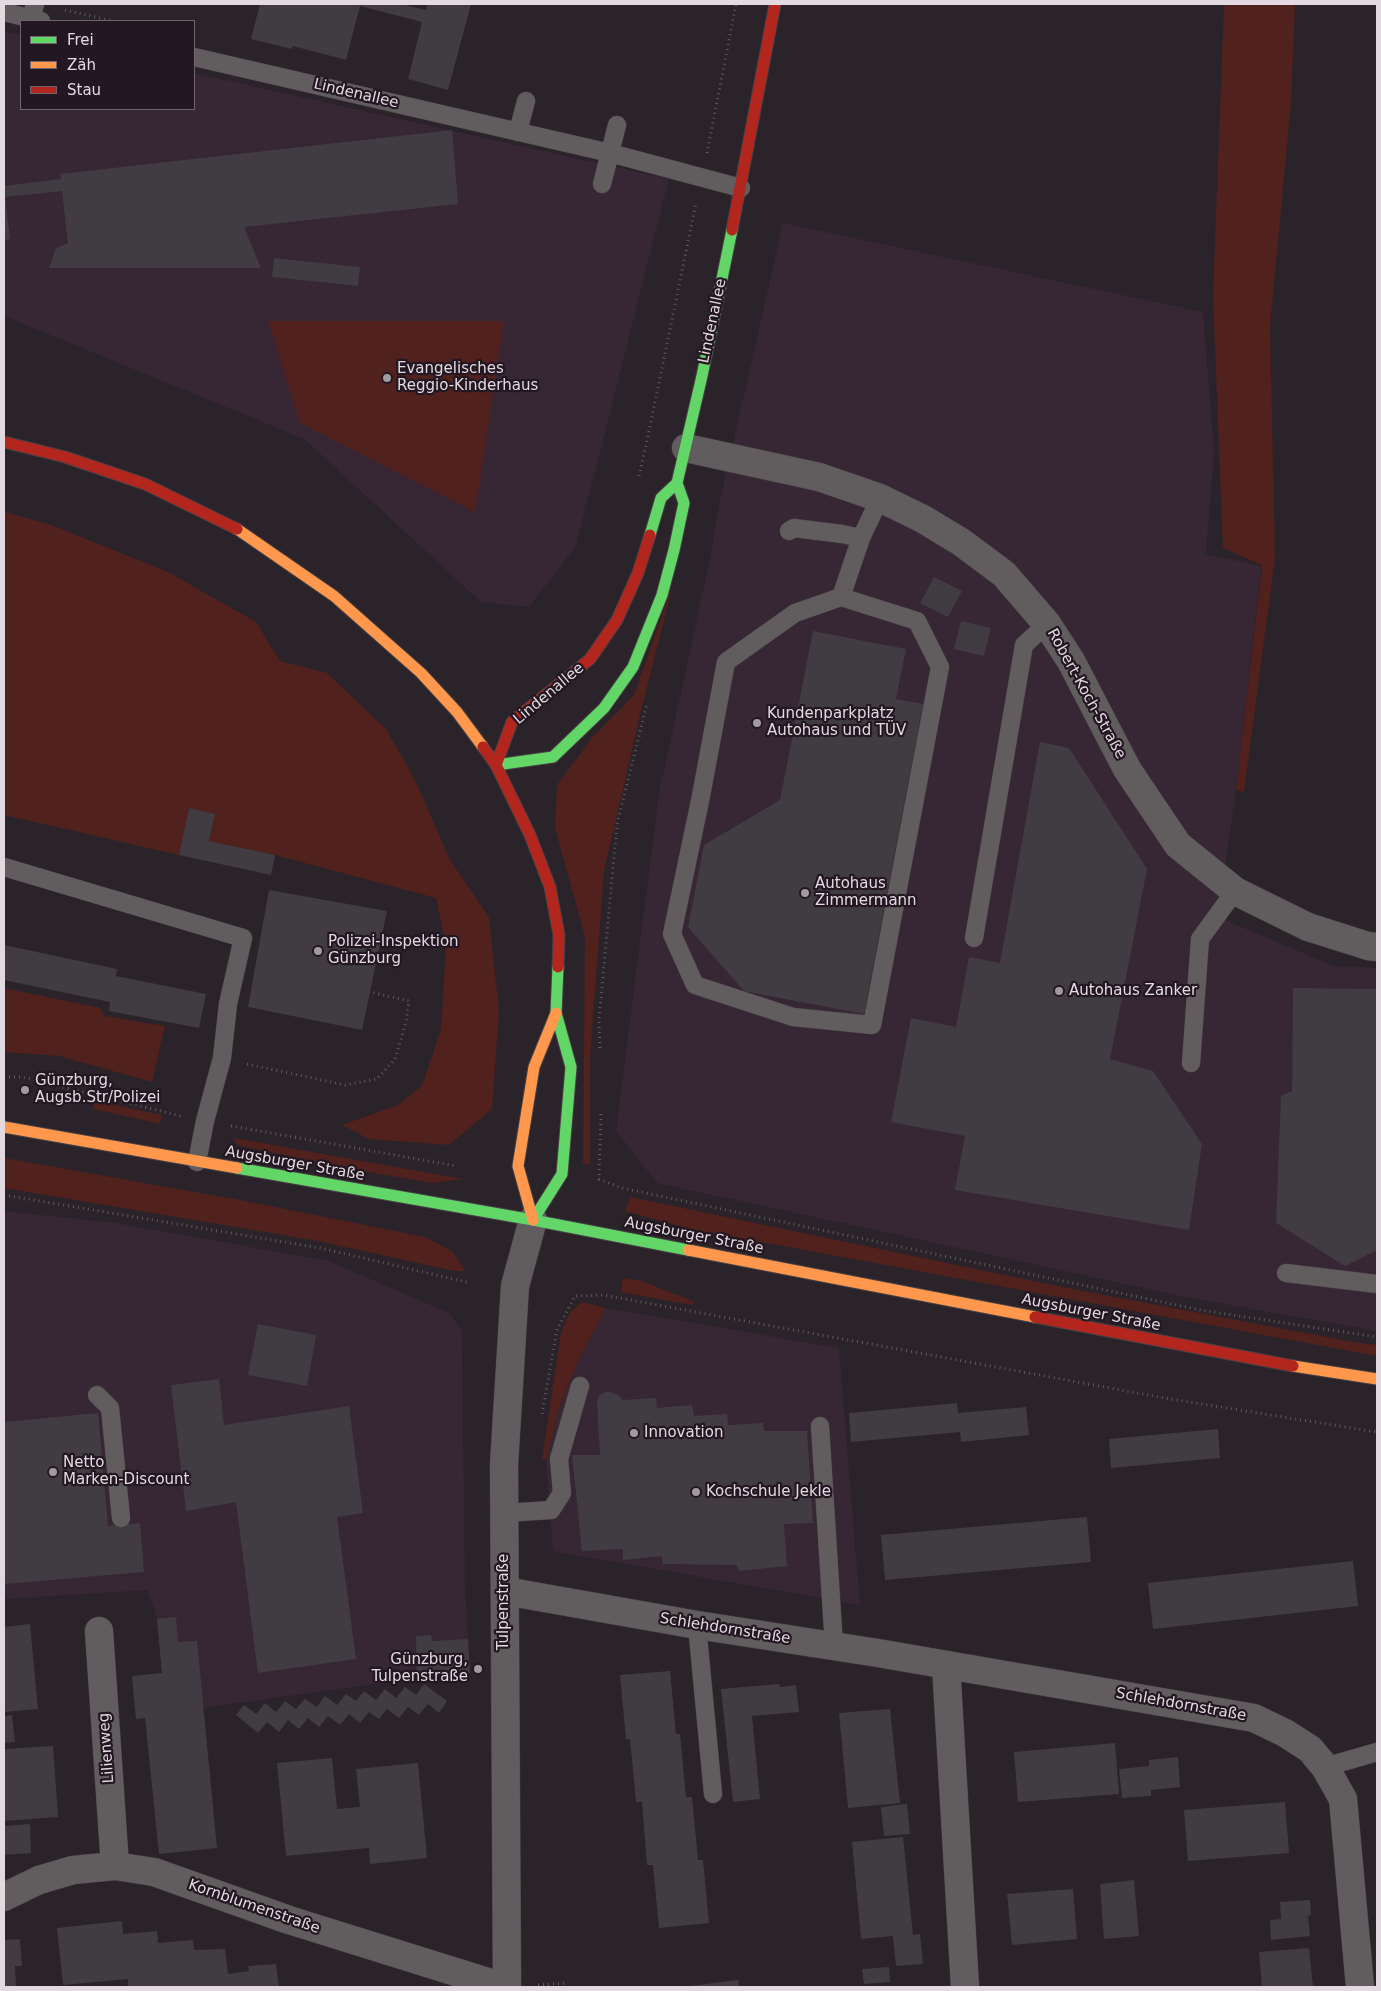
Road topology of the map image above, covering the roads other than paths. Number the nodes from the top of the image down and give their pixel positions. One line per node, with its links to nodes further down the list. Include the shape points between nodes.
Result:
1 (775, 4): 10 (main road, Lindenallee)
2 (4, 12): 3 (lane)
3 (35, 15)
4 (195, 57): 7 (lane, Lindenallee)
5 (526, 102): 7 (lane)
6 (618, 125): 8 (lane)
7 (518, 132): 8 (lane, Lindenallee)
8 (610, 153): 9 (lane); 10 (lane, Lindenallee)
9 (602, 184)
10 (741, 188): 12 (main road, Lindenallee)
11 (4, 442): 19 (main road, via 65,457 145,484 239,530 334,596 421,673 457,712)
12 (686, 448): 13 (main road, Lindenallee); 14 (street, Robert-Koch-Straße, via 819,477)
13 (677, 483): 19 (main road, Lindenallee, via 661,498 638,573 618,620 590,659 512,722); 19 (main road, Lindenallee, via 684,504 674,550 662,595 633,666 604,708 553,757)
14 (880, 498): 16 (lane); 18 (street, Robert-Koch-Straße, via 961,542 1004,574)
15 (789, 531): 16 (lane, via 794,528)
16 (861, 538): 17 (lane)
17 (841, 597): 17 (lane, via 795,613 726,662 672,934 695,985 793,1017 872,1025 940,667 917,621)
18 (1047, 624): 21 (street, Robert-Koch-Straße, via 1071,661 1127,769 1178,845); 22 (lane, via 1024,645)
19 (496, 765): 24 (main road, via 530,835 550,887 559,935)
20 (4, 867): 27 (lane, via 244,938 228,1004 222,1058)
21 (1235, 891): 23 (street, Robert-Koch-Straße, via 1308,926); 25 (lane, via 1200,939)
22 (974, 938)
23 (1377, 947)
24 (556, 1013): 28 (main road, via 534,1067 518,1166); 28 (main road, via 571,1067 562,1174)
25 (1191, 1063)
26 (4, 1126): 27 (main road, Augsburger Straße)
27 (197, 1162): 28 (main road, Augsburger Straße)
28 (533, 1220): 31 (main road, Augsburger Straße, via 1266,1362); 35 (street, Tulpenstraße, via 515,1286)
29 (1286, 1273): 30 (lane)
30 (1377, 1284)
31 (1377, 1379)
32 (580, 1386): 35 (lane, via 559,1459 562,1493 551,1510)
33 (97, 1395): 36 (lane, via 110,1408)
34 (820, 1426): 40 (lane)
35 (504, 1513): 37 (street, Tulpenstraße)
36 (121, 1518)
37 (505, 1591): 38 (street, Schlehdornstraße); 48 (street, Tulpenstraße)
38 (697, 1625): 40 (street, Schlehdornstraße); 44 (lane)
39 (99, 1631): 45 (street, Lilienweg)
40 (834, 1646): 41 (street, Schlehdornstraße)
41 (946, 1665): 43 (street, Schlehdornstraße, via 1254,1718 1310,1749); 49 (street)
42 (1377, 1752): 43 (lane)
43 (1325, 1767): 47 (street, Schlehdornstraße, via 1343,1800)
44 (713, 1794)
45 (115, 1866): 46 (street, Kornblumenstraße, via 74,1870 39,1880); 48 (street, Kornblumenstraße, via 154,1872 289,1920)
46 (4, 1897)
47 (1367, 1958): 50 (street, Schlehdornstraße)
48 (505, 1987)
49 (965, 1987)
50 (1360, 1987)

